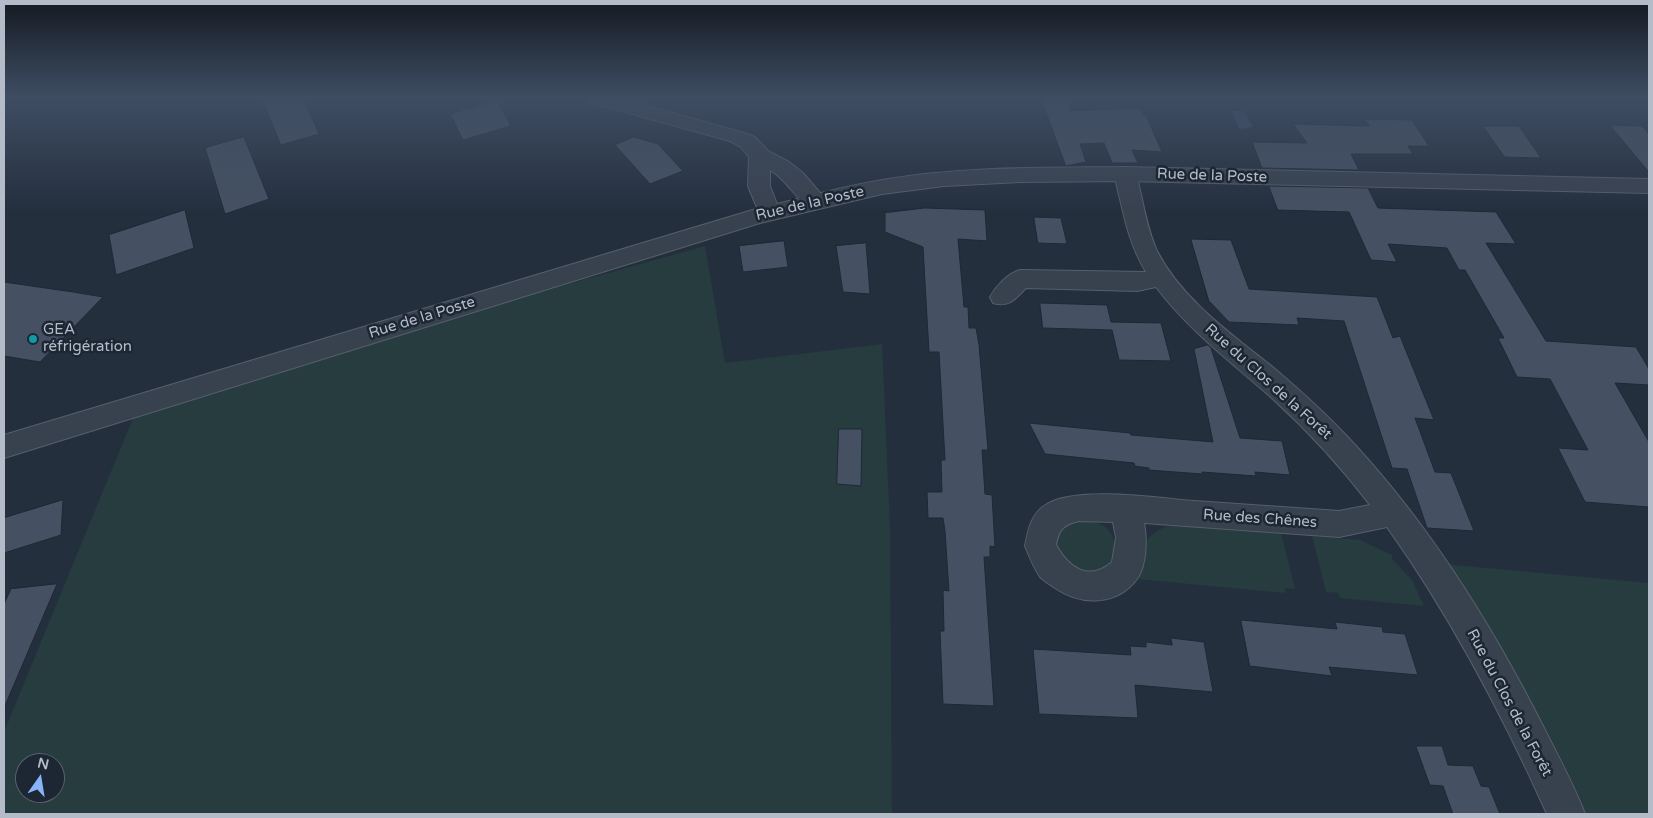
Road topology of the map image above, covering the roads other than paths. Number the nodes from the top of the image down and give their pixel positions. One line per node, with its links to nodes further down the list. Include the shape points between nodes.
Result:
1 (736, 136): 2 (street, via 748,142)
2 (760, 156): 5 (street, via 795,178); 6 (street, via 759,186)
3 (1125, 174): 4 (street, Rue de la Poste); 5 (street, Rue de la Poste, via 944,179 882,187); 7 (street, Rue du Clos de la Forêt, via 1137,232)
4 (1649, 186)
5 (816, 201): 6 (street, Rue de la Poste)
6 (769, 212): 9 (street, Rue de la Poste)
7 (1162, 278): 8 (street, via 1137,282 1020,280); 11 (street, Rue du Clos de la Forêt, via 1191,312 1324,431)
8 (1002, 297)
9 (4, 447)
10 (1126, 509): 11 (street, Rue des Chênes, via 1339,524)
11 (1393, 512): 12 (street, Rue du Clos de la Forêt, via 1428,558 1480,646)
12 (1566, 814)

